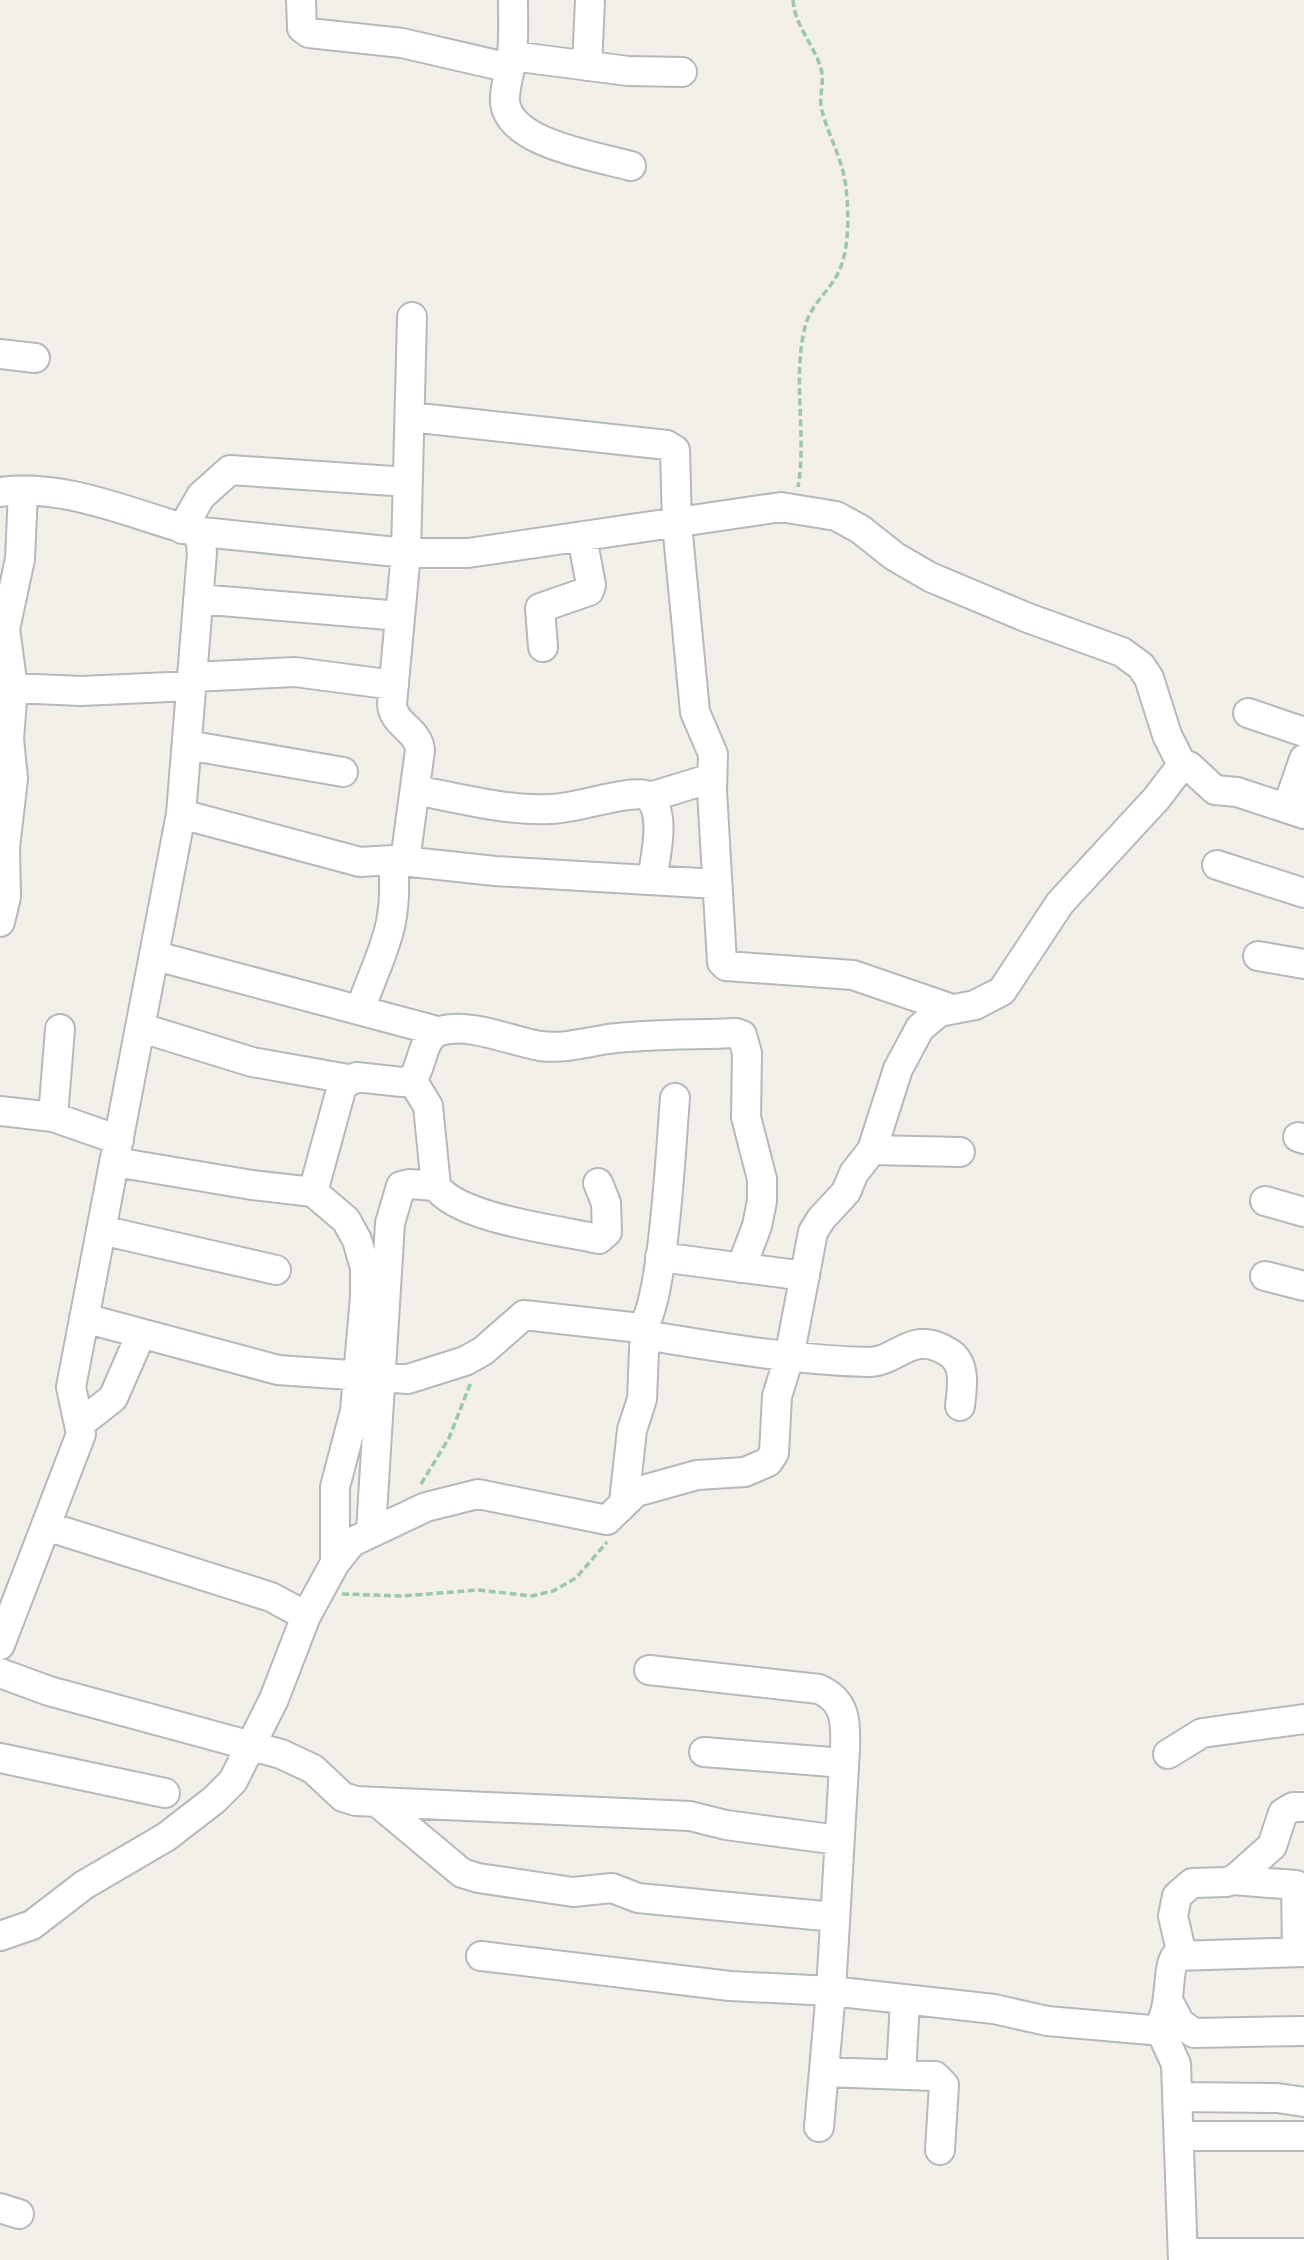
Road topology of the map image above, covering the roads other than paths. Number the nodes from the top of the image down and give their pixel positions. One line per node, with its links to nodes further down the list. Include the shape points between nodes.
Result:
1 (301, 0): 4 (street, via 299,19 309,33)
2 (513, 0): 4 (street)
3 (590, 0): 5 (street)
4 (511, 62): 5 (street); 7 (street, via 504,98 516,127 538,139)
5 (587, 66): 6 (street)
6 (682, 72)
7 (631, 166)
8 (412, 317): 11 (street)
9 (0, 354): 10 (street)
10 (35, 358)
11 (410, 417): 12 (street); 14 (street, via 667,445 677,455)
12 (408, 482): 15 (street, via 230,470 201,496); 17 (street)
13 (12, 491): 15 (street, via 70,495); 23 (street, via 20,559 5,629)
14 (677, 524): 16 (street); 28 (street, via 774,508 844,519 930,577 1122,652 1149,678 1167,735); 30 (street, via 695,712 713,754)
15 (188, 530): 17 (street); 18 (street, via 200,537)
16 (582, 537): 17 (street, via 468,553); 20 (street, via 589,591 540,608)
17 (406, 553): 19 (street)
18 (198, 599): 19 (street); 21 (street)
19 (400, 616): 22 (street)
20 (543, 647)
21 (192, 682): 22 (street, via 295,672); 23 (street, via 81,691); 26 (street)
22 (394, 685): 31 (street, via 394,716 420,742)
23 (13, 688): 40 (street, via 9,739 13,779 5,847 6,897)
24 (1248, 713): 25 (street)
25 (1304, 732)
26 (187, 745): 29 (street); 34 (street)
27 (1304, 759): 33 (street)
28 (1183, 767): 33 (street, via 1189,766 1215,790 1237,792); 44 (street, via 1060,903 1002,991 975,1005)
29 (343, 772)
30 (712, 778): 32 (street); 38 (street)
31 (415, 790): 32 (street, via 532,810 576,808 627,794); 35 (street)
32 (650, 797): 37 (street, via 658,840)
33 (1295, 811)
34 (181, 814): 35 (street, via 360,862); 41 (street)
35 (399, 860): 37 (street); 45 (street, via 390,936)
36 (1217, 865): 39 (street)
37 (652, 880): 38 (street)
38 (717, 884): 44 (street, via 721,956 726,966 853,975)
39 (1304, 893)
40 (0, 922)
41 (156, 956): 45 (street); 46 (street)
42 (1258, 956): 43 (street)
43 (1304, 964)
44 (952, 1009): 54 (street, via 930,1018 911,1040)
45 (360, 1010): 48 (street)
46 (142, 1028): 49 (street, via 263,1065); 55 (street)
47 (60, 1029): 53 (street)
48 (437, 1031): 50 (street); 64 (street, via 499,1034 559,1047 608,1039 742,1035 747,1053 746,1118 762,1179 762,1202)
49 (348, 1079): 50 (street); 59 (street, via 342,1086)
50 (412, 1080): 58 (street, via 428,1106)
51 (676, 1098): 63 (street)
52 (0, 1111): 53 (street)
53 (53, 1118): 55 (street)
54 (872, 1150): 56 (street); 66 (street, via 853,1173 849,1188 817,1226)
55 (117, 1151): 59 (street, via 252,1185); 62 (street)
56 (960, 1152)
57 (598, 1183): 58 (street, via 608,1218 607,1232 599,1239 472,1212)
58 (436, 1186): 73 (street, via 409,1184 397,1192)
59 (313, 1192): 73 (street, via 346,1220 357,1240 365,1268)
60 (1265, 1201): 61 (street)
61 (1304, 1212)
62 (102, 1230): 65 (street); 69 (street)
63 (660, 1258): 64 (street); 70 (street, via 653,1310)
64 (741, 1268): 66 (street)
65 (276, 1270)
66 (805, 1276): 72 (street)
67 (1265, 1276): 68 (street)
68 (1304, 1286)
69 (84, 1318): 71 (street); 75 (street, via 71,1387)
70 (644, 1331): 72 (street); 73 (street, via 524,1315 483,1351 436,1372 408,1379); 76 (street, via 642,1399)
71 (141, 1334): 73 (street, via 278,1370); 75 (street, via 113,1398)
72 (789, 1358): 74 (street, via 872,1362 907,1346 936,1347 955,1357 960,1366); 76 (street, via 777,1396 774,1453 768,1462 745,1472 697,1475 636,1492)
73 (370, 1378): 78 (street); 79 (street, via 355,1411 335,1487)
74 (960, 1406)
75 (81, 1423): 77 (street, via 81,1434)
76 (615, 1511): 78 (street, via 464,1495)
77 (46, 1526): 80 (street, via 271,1597); 81 (street)
78 (371, 1531): 79 (street, via 352,1542)
79 (335, 1563): 80 (street)
80 (312, 1604): 85 (street)
81 (0, 1646)
82 (649, 1670): 89 (street, via 795,1685 832,1695 846,1721)
83 (0, 1673): 85 (street)
84 (1304, 1719): 87 (street, via 1202,1733)
85 (251, 1745): 91 (street, via 313,1769 343,1797); 96 (street, via 233,1781 166,1837 84,1885 32,1925)
86 (704, 1752): 89 (street)
87 (1168, 1754)
88 (0, 1758): 90 (street)
89 (844, 1763): 93 (street)
90 (165, 1794)
91 (377, 1802): 93 (street, via 690,1816); 95 (street, via 444,1861 478,1878 580,1892 612,1888 638,1898)
92 (1304, 1807): 94 (street, via 1283,1813 1272,1846)
93 (838, 1840): 95 (street)
94 (1233, 1880): 97 (street, via 1296,1885); 98 (street, via 1192,1883 1177,1896 1173,1916)
95 (834, 1917): 100 (street)
96 (0, 1936)
97 (1300, 1952): 98 (street)
98 (1182, 1955): 102 (street, via 1171,1962)
99 (481, 1956): 100 (street, via 730,1986)
100 (831, 1991): 101 (street); 104 (street)
101 (905, 2001): 102 (street, via 994,2009 1059,2023 1151,2030); 105 (street)
102 (1164, 2016): 103 (street, via 1194,2033); 106 (street, via 1176,2064)
103 (1304, 2031)
104 (824, 2071): 105 (street); 108 (street)
105 (901, 2074): 111 (street, via 942,2080)
106 (1178, 2097): 107 (street); 109 (street)
107 (1304, 2102)
108 (819, 2127)
109 (1179, 2136): 110 (street); 113 (street)
110 (1304, 2136)
111 (940, 2150)
112 (1304, 2253): 113 (street)
113 (1183, 2257)

